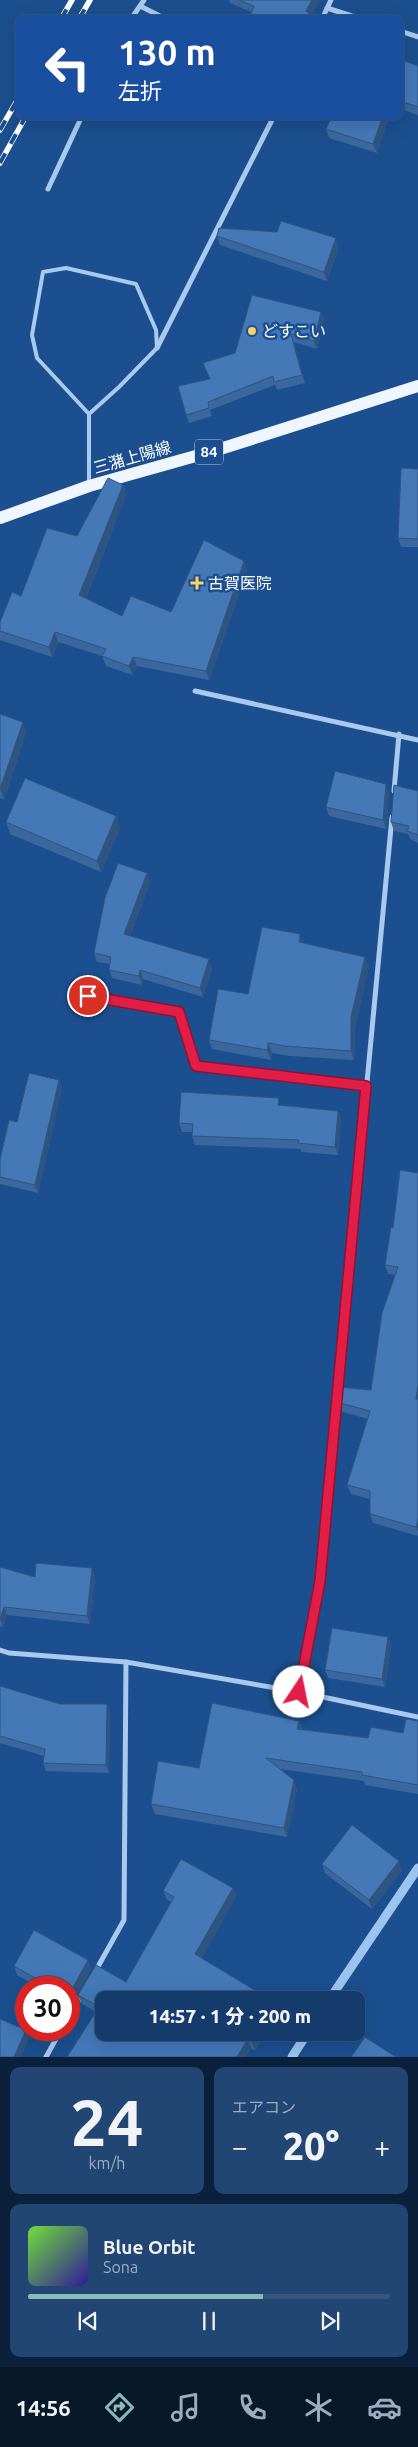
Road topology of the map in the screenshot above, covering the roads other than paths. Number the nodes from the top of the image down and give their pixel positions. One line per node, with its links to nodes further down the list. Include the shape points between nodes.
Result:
1 (144, 0): 3 (street)
2 (331, 0): 4 (street)
3 (140, 6): 5 (street); 6 (street)
4 (327, 8): 7 (street); 8 (street)
5 (134, 15)
6 (158, 15)
7 (324, 15)
8 (348, 15)
9 (404, 32): 10 (street)
10 (418, 37)
11 (80, 120): 13 (street)
12 (272, 120): 14 (street)
13 (48, 189)
14 (157, 348): 16 (lane); 16 (lane, via 156,330 136,284 66,268 43,272 32,335 37,358)
15 (418, 386): 17 (main road, 三潴上陽線 / 84)
16 (89, 414): 17 (lane)
17 (89, 486): 18 (main road, 三潴上陽線 / 84)
18 (0, 518)
19 (195, 691): 20 (street)
20 (399, 734): 21 (street); 22 (street)
21 (418, 740)
22 (393, 803)
23 (392, 812): 25 (street)
24 (88, 996): 25 (street, via 179,1012 196,1066)
25 (366, 1086): 28 (street, via 320,1581)
26 (0, 1650): 27 (street)
27 (126, 1662): 28 (street); 30 (street, via 124,1920)
28 (299, 1692): 29 (street)
29 (418, 1717)
30 (92, 1977)
31 (87, 1985): 32 (street)
32 (80, 1997)
33 (55, 2041): 34 (street)
34 (46, 2057)

